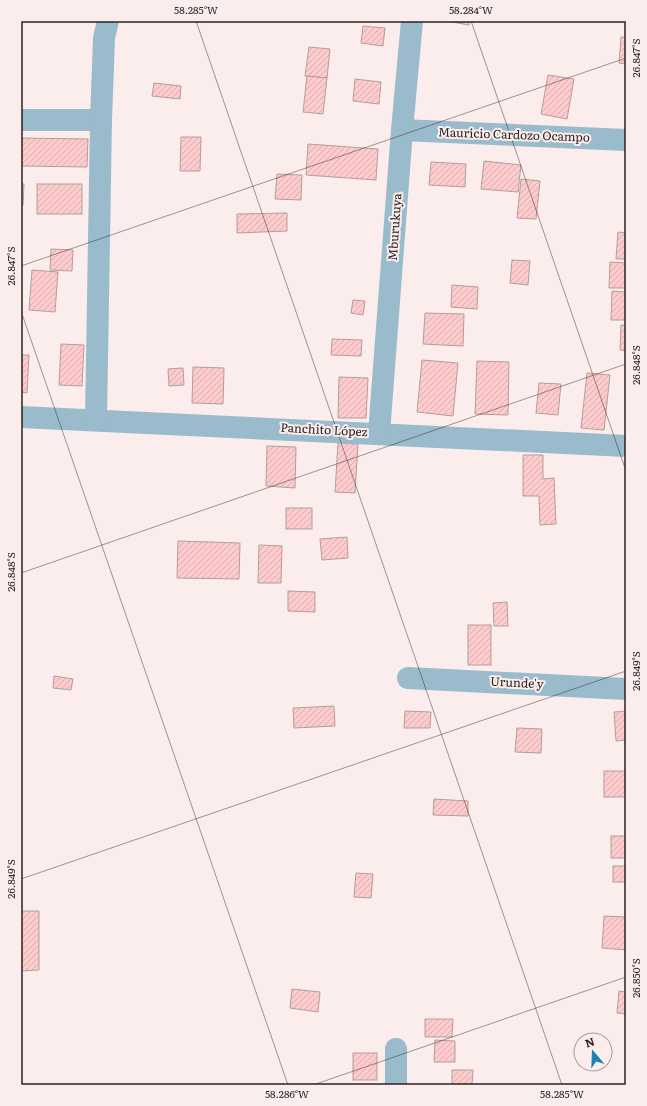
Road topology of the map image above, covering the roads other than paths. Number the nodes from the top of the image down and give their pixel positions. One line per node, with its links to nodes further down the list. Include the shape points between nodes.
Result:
1 (108, 21): 4 (street, via 104,38)
2 (412, 21): 5 (street, Mburukuya)
3 (21, 120): 4 (street)
4 (101, 120): 8 (street)
5 (402, 130): 6 (street, Mauricio Cardozo Ocampo); 9 (street, Mburukuya)
6 (626, 140)
7 (21, 417): 8 (street, Panchito López)
8 (96, 420): 9 (street, Panchito López)
9 (379, 433): 10 (street, Panchito López)
10 (626, 446)
11 (408, 678): 12 (street, Urunde'y)
12 (626, 689)
13 (396, 1048): 14 (street)
14 (396, 1085)

